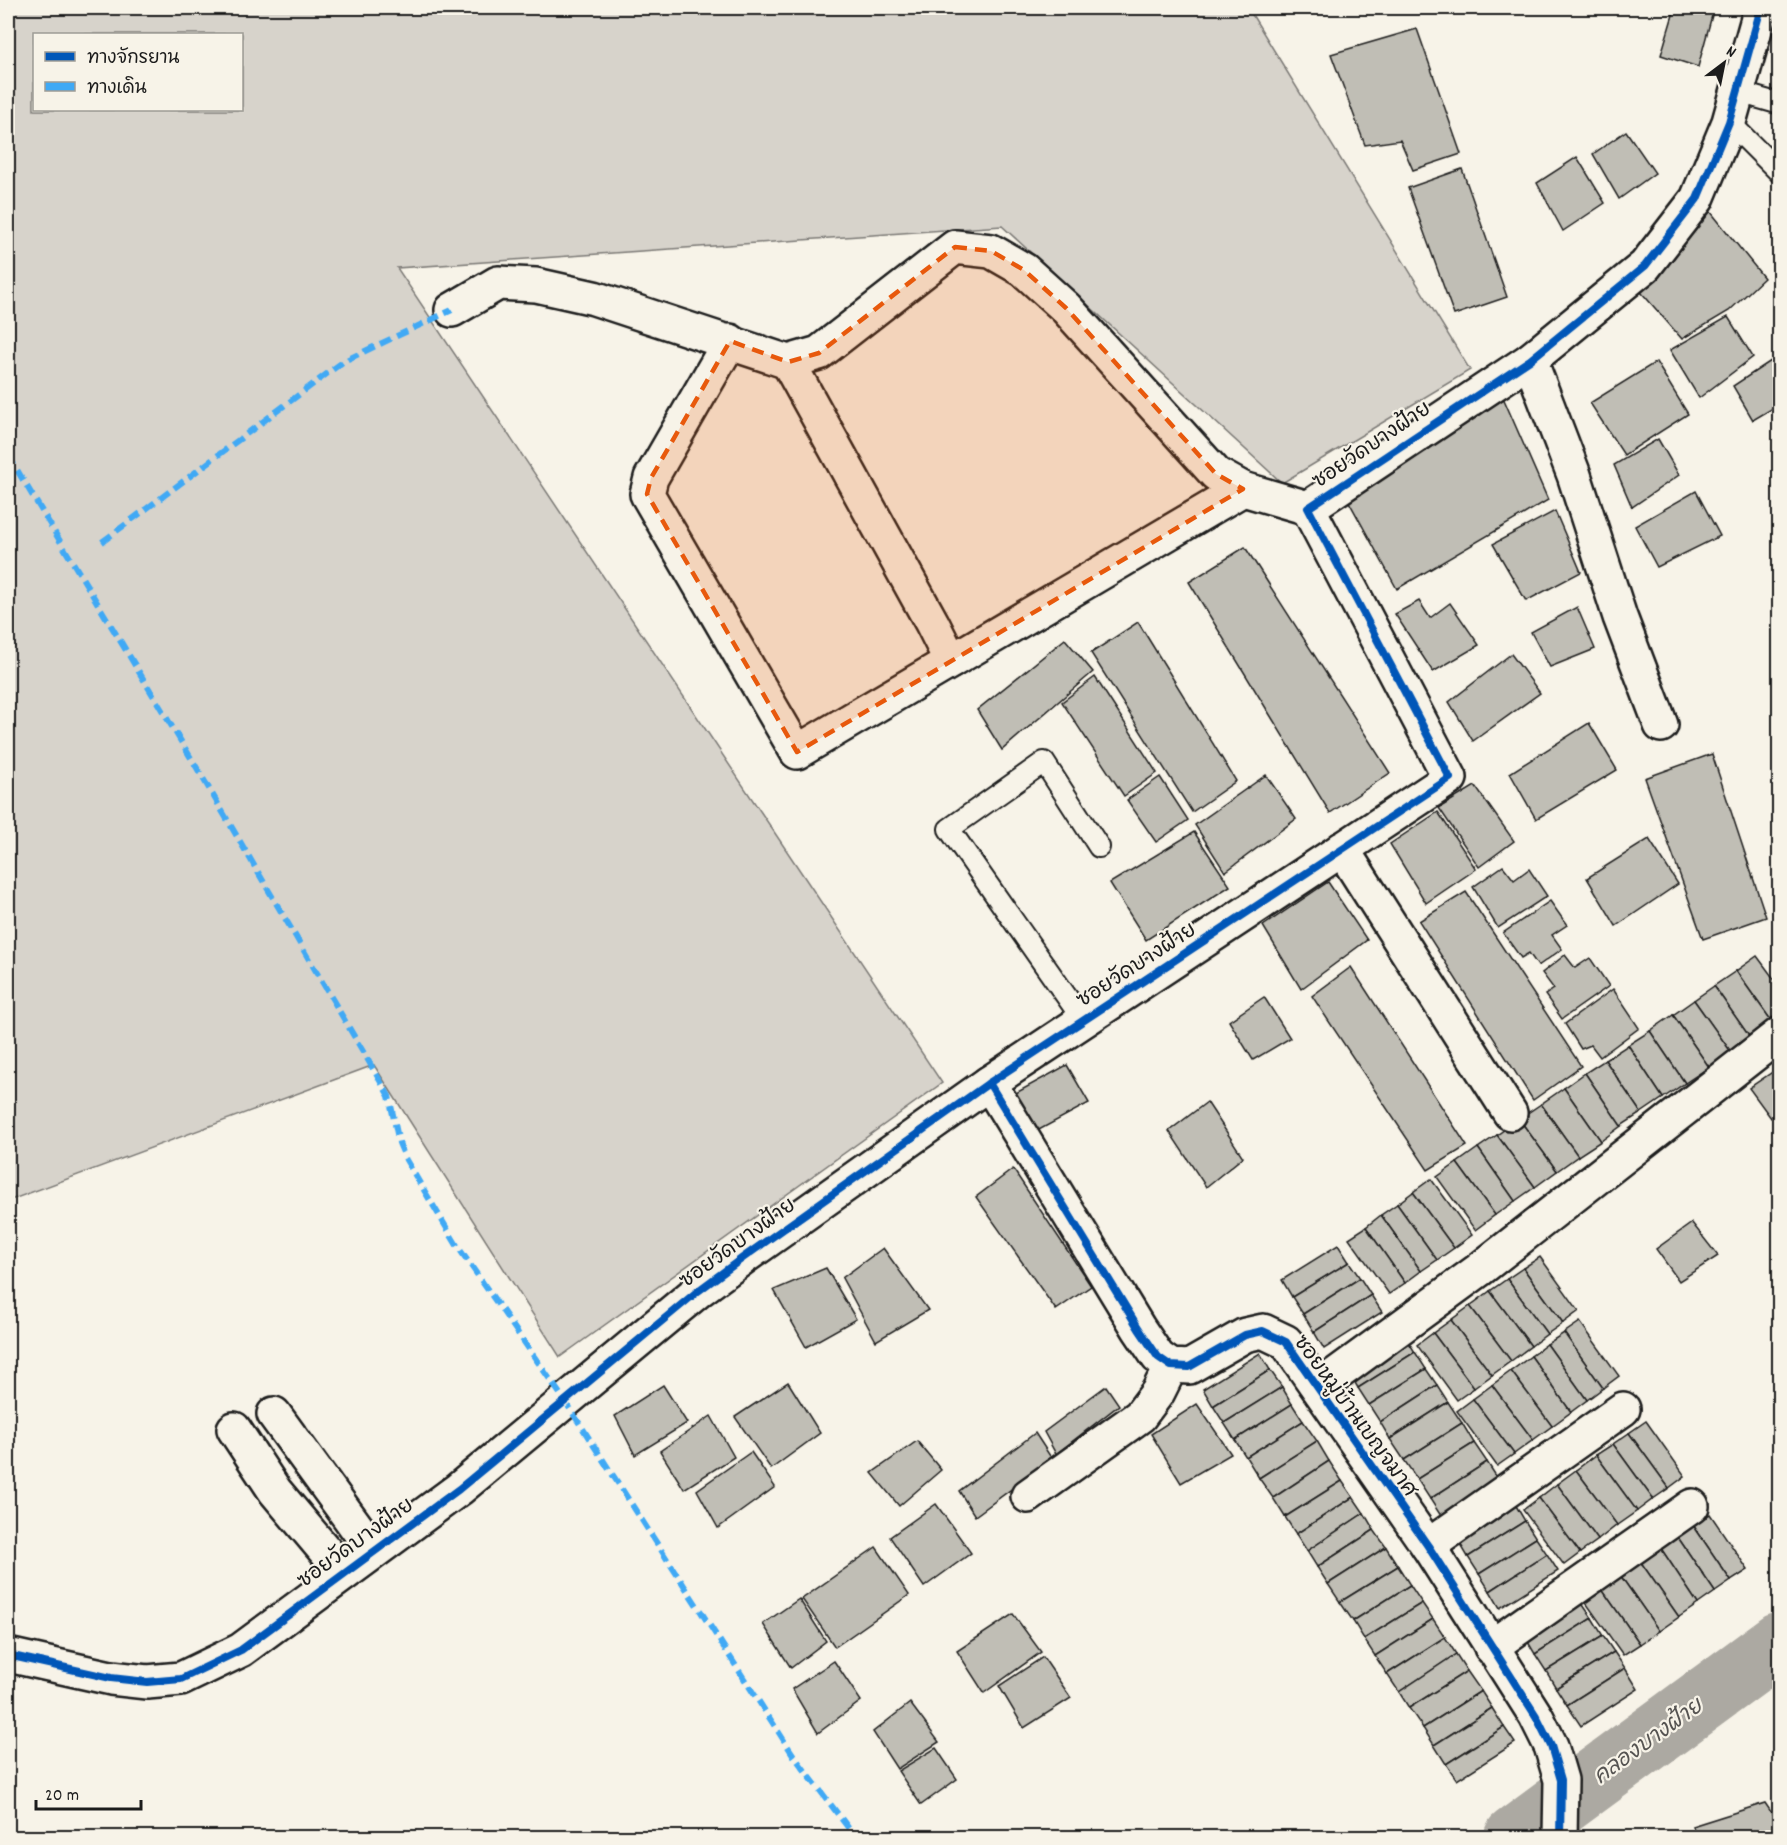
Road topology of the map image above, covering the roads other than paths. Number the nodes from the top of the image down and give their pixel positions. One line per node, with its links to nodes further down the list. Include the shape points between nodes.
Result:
1 (1761, 8): 3 (street, ซอยวัดบางฝ้าย)
2 (1779, 104): 3 (lane)
3 (1733, 107): 4 (lane); 7 (street, ซอยวัดบางฝ้าย, via 1697,199 1645,266)
4 (1779, 173)
5 (452, 310): 6 (street, via 498,283 536,285 594,298)
6 (729, 341): 8 (street); 11 (street, via 651,478 648,494 797,752)
7 (1530, 360): 10 (street, ซอยวัดบางฝ้าย); 12 (street)
8 (788, 362): 9 (street, via 819,353 955,247 991,251 1024,270 1066,308 1216,474); 11 (street)
9 (1243, 489): 10 (street); 11 (street)
10 (1308, 508): 14 (street, ซอยวัดบางฝ้าย, via 1450,778)
11 (951, 662)
12 (1660, 725)
13 (1099, 847): 15 (lane, via 1044,762 949,829)
14 (1342, 849): 15 (street, ซอยวัดบางฝ้าย); 18 (street)
15 (1083, 1020): 17 (street, ซอยวัดบางฝ้าย)
16 (1779, 1034): 20 (street, via 1479,1270)
17 (989, 1083): 19 (street, via 1139,1329 1158,1357); 27 (street, ซอยวัดบางฝ้าย, via 698,1291 459,1489)
18 (1510, 1113)
19 (1171, 1366): 20 (street, ซอยหมู่บ้านเบญจมาศ, via 1190,1367 1245,1335 1263,1331 1286,1342); 24 (street, via 1140,1416)
20 (1319, 1387): 26 (street, ซอยหมู่บ้านเบญจมาศ)
21 (1623, 1409): 26 (street)
22 (274, 1414): 27 (street)
23 (234, 1429): 28 (street, via 275,1491)
24 (1028, 1496)
25 (1692, 1506): 29 (street)
26 (1428, 1546): 29 (street, ซอยหมู่บ้านเบญจมาศ)
27 (374, 1550): 28 (street, ซอยวัดบางฝ้าย)
28 (343, 1572): 30 (street, ซอยวัดบางฝ้าย, via 241,1650 181,1679 147,1682 111,1678)
29 (1491, 1647): 31 (street, ซอยหมู่บ้านเบญจมาศ, via 1551,1746 1561,1780)
30 (8, 1655)
31 (1560, 1838)

